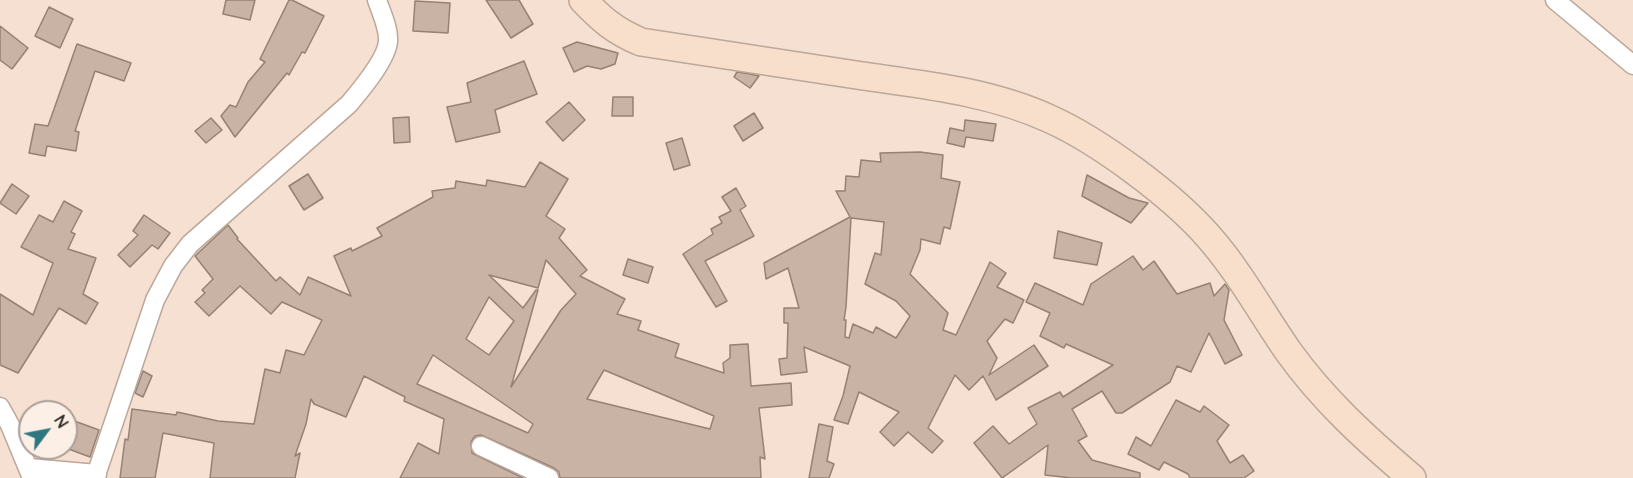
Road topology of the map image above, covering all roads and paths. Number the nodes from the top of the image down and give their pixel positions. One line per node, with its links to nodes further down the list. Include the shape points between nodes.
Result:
1 (377, 0): 8 (street, via 388,41 366,84 349,104 190,244 173,266 155,300)
2 (583, 0): 10 (street, via 620,33 641,42 932,86 1020,107 1081,135 1149,183 1206,234 1330,403)
3 (1555, 0): 4 (street)
4 (1633, 65)
5 (0, 406): 7 (street)
6 (481, 446): 9 (street)
7 (31, 473): 8 (street)
8 (96, 476)
9 (549, 478)
10 (1412, 478)

